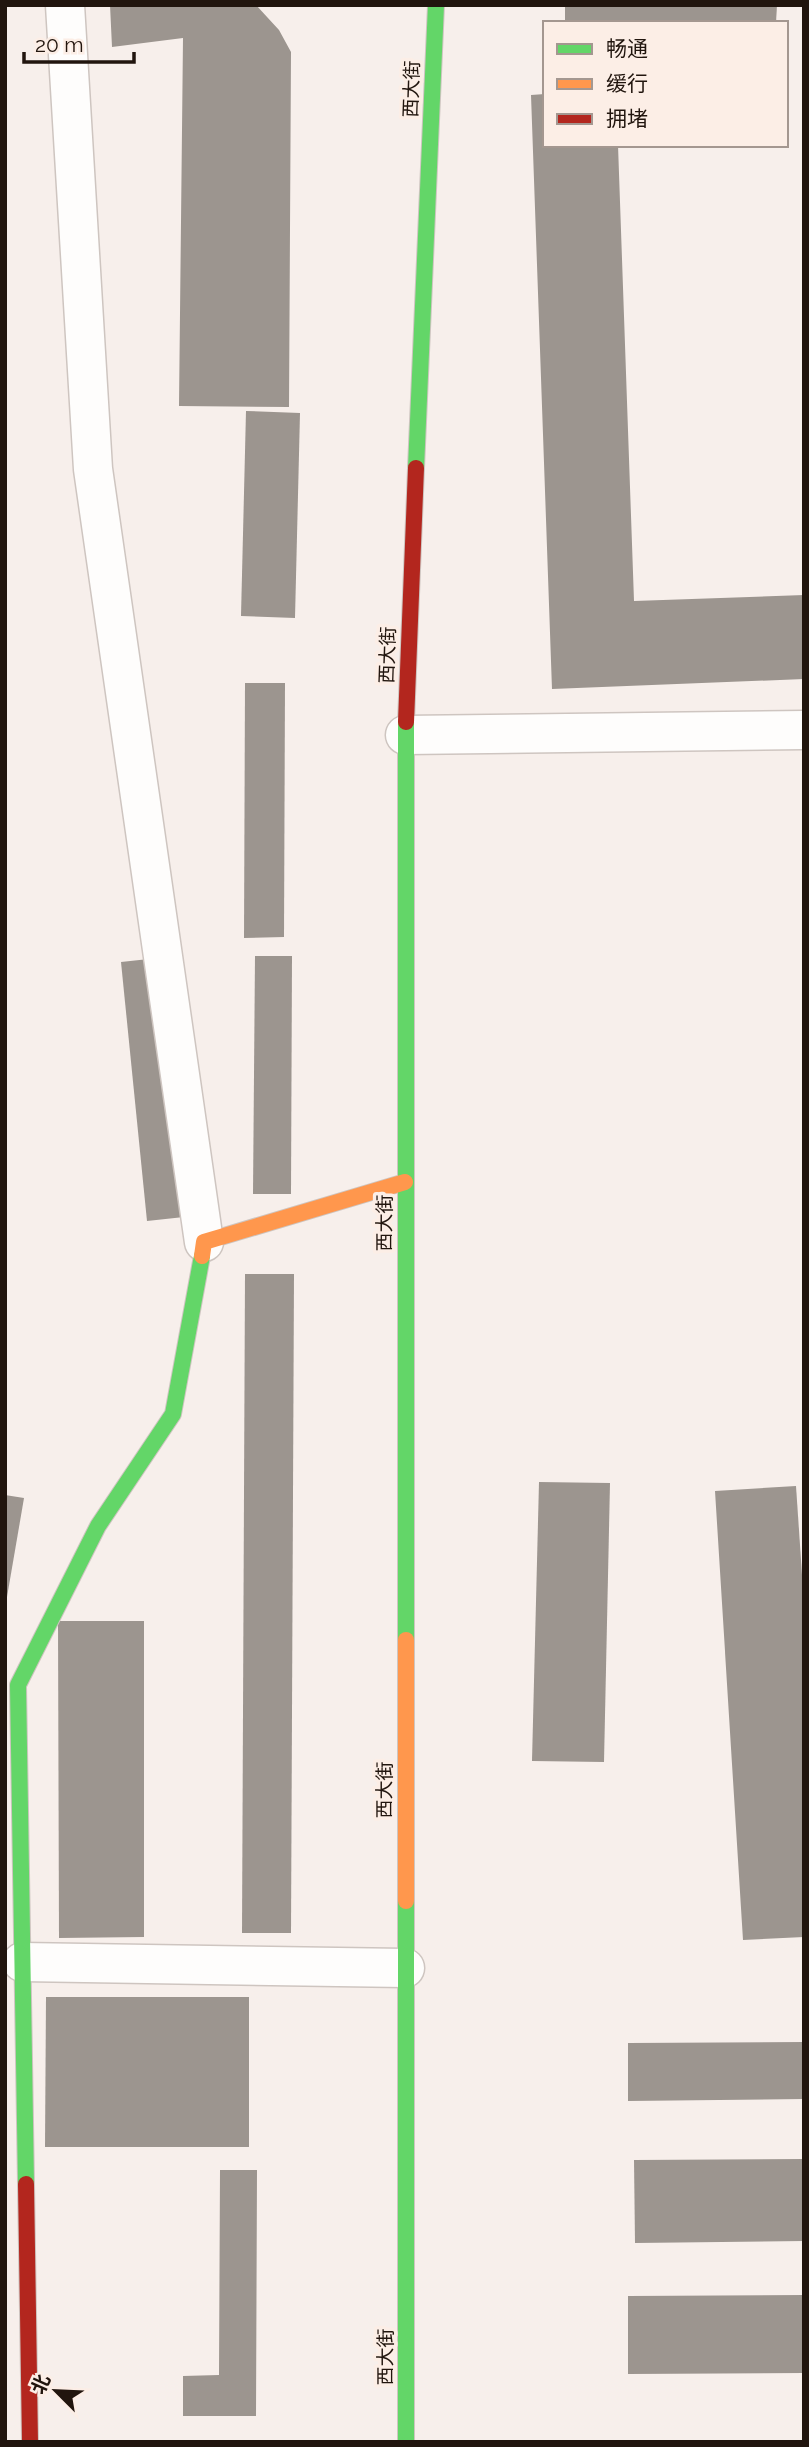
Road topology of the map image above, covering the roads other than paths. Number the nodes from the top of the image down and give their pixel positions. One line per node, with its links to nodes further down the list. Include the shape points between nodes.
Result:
1 (65, 5): 6 (street, via 93,469)
2 (436, 5): 4 (main road, 西大街)
3 (804, 730): 4 (street)
4 (405, 736): 5 (main road, 西大街)
5 (405, 1182): 6 (main road); 8 (main road, 西大街)
6 (204, 1242): 7 (main road, via 173,1414 98,1526 18,1685)
7 (22, 1962): 8 (street); 9 (main road)
8 (405, 1968): 10 (main road, 西大街)
9 (30, 2442)
10 (406, 2442)

